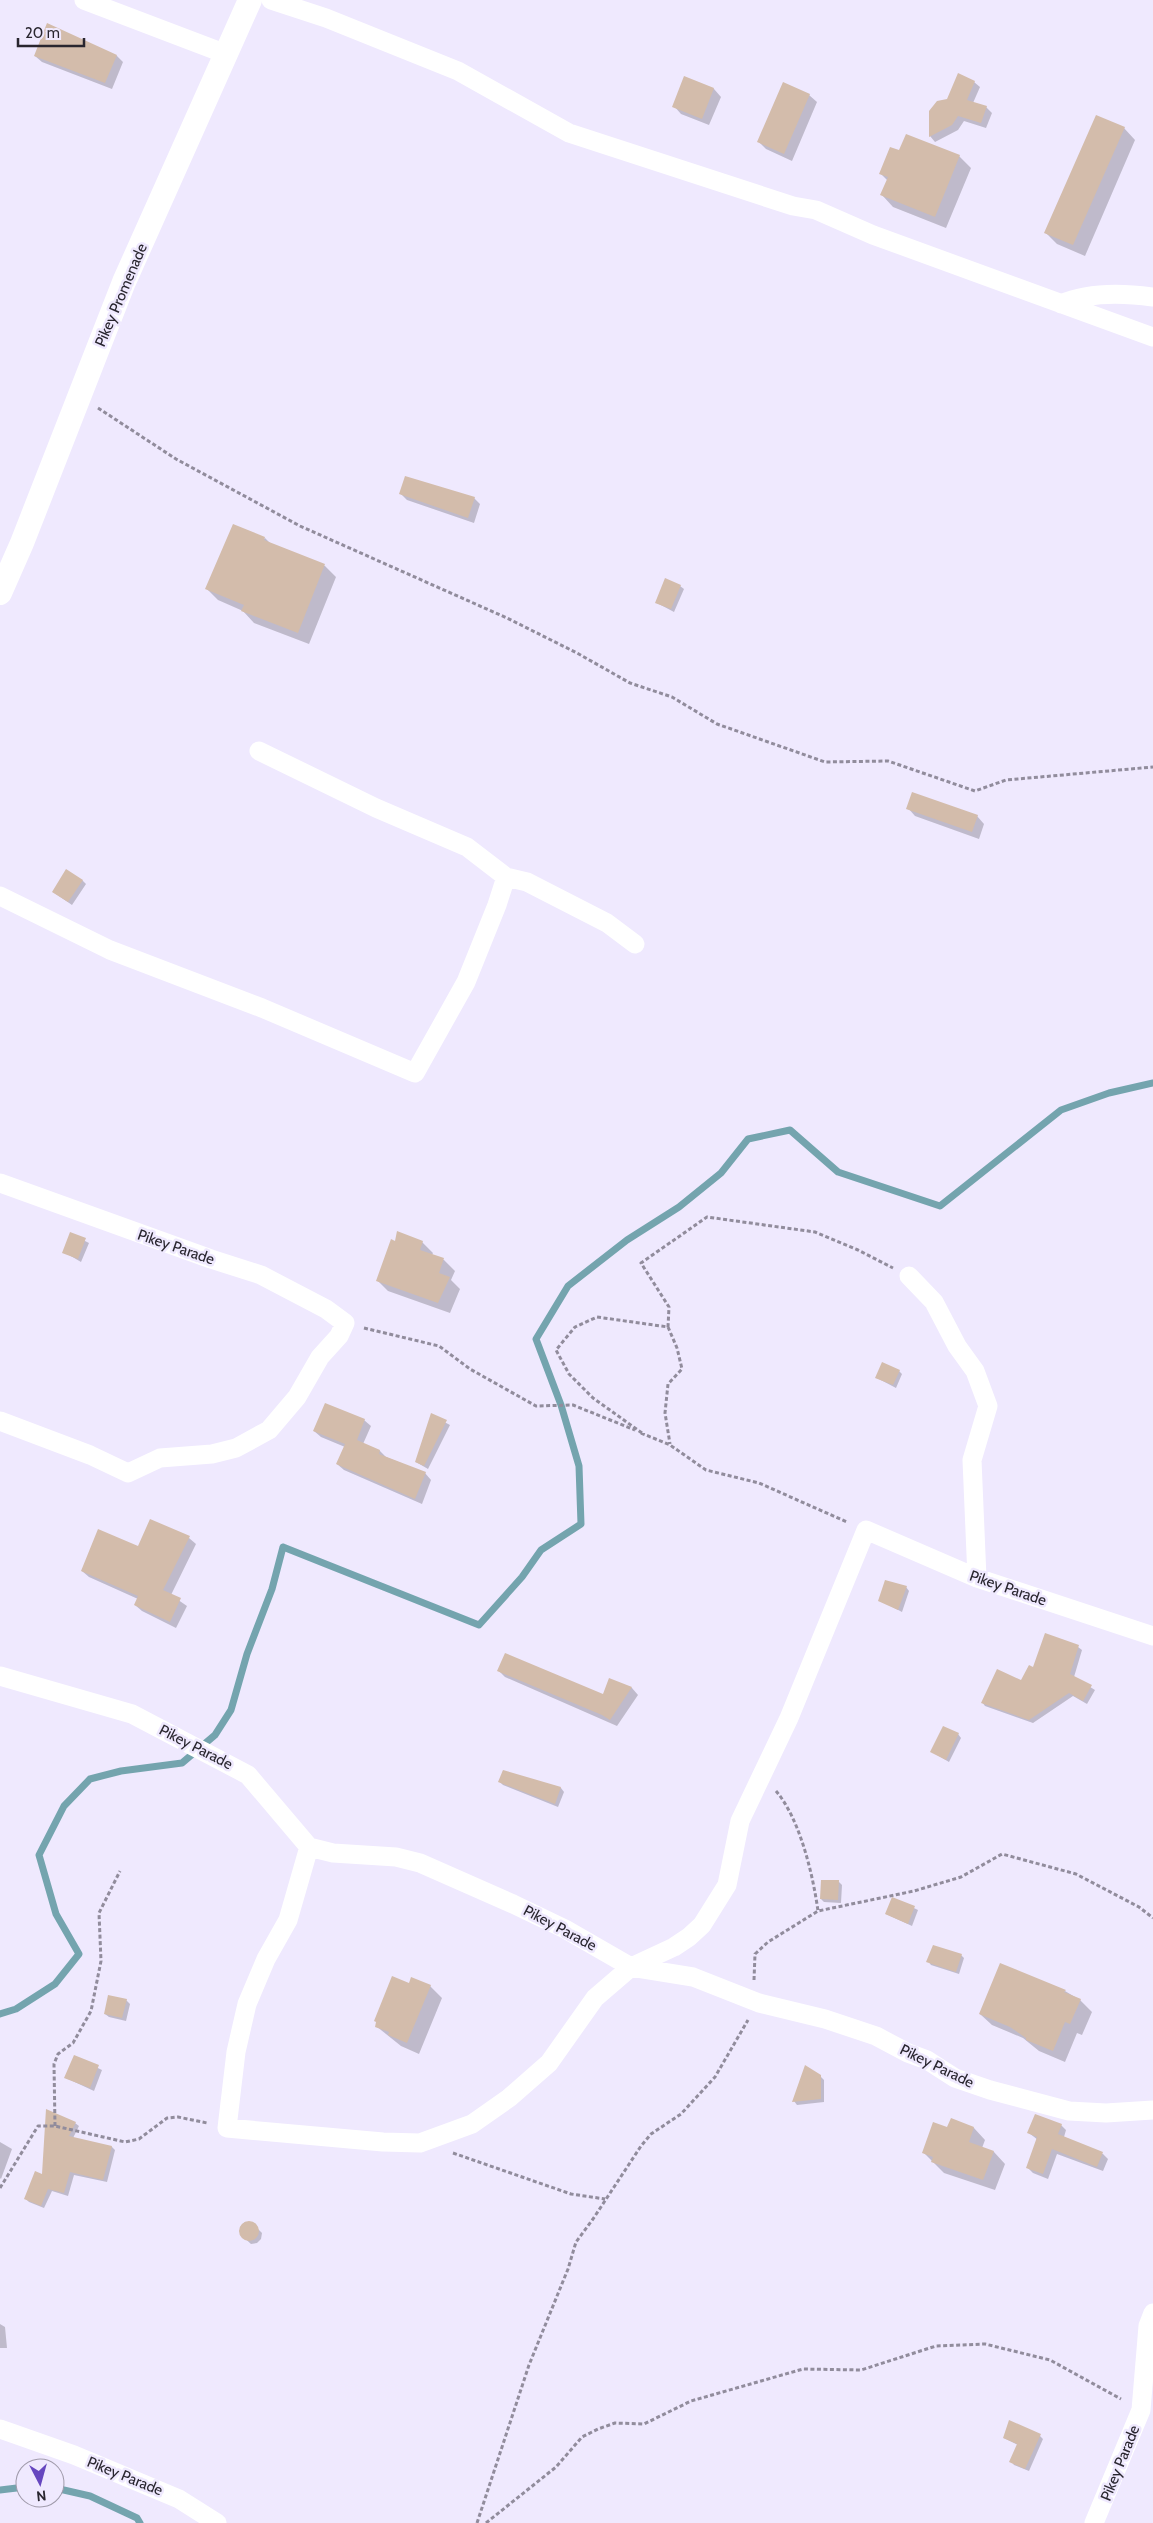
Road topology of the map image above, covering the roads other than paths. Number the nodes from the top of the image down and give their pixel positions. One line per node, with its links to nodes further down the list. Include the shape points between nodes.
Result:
1 (84, 0): 4 (street)
2 (250, 0): 4 (street, Pikey Promenade)
3 (271, 0): 6 (street, via 326,18 458,71 569,133 793,206 816,210 873,235)
4 (226, 54): 8 (street, Pikey Promenade, via 124,282)
5 (1153, 297): 6 (street, via 1092,296 1074,298)
6 (1061, 304): 7 (street)
7 (1153, 337)
8 (0, 593)
9 (259, 751): 10 (street, via 376,808 467,847)
10 (506, 876): 11 (street, via 466,982 415,1072 262,1008 110,950); 12 (street, via 527,882 607,923)
11 (0, 896)
12 (635, 944)
13 (0, 1182): 15 (street, Pikey Parade, via 211,1260 261,1275 326,1309 345,1323 286,1412 269,1430 236,1448 212,1454 160,1458 128,1473)
14 (909, 1276): 16 (street, via 934,1302 957,1346 975,1371 988,1406 972,1460)
15 (0, 1421)
16 (977, 1578): 17 (street, Pikey Parade); 20 (street, Pikey Parade, via 866,1530 789,1718 740,1821 726,1885 702,1925 689,1937)
17 (1153, 1636)
18 (0, 1676): 19 (street, Pikey Parade, via 132,1714 248,1774)
19 (310, 1847): 20 (street, Pikey Parade, via 333,1853 396,1857 420,1863 565,1929); 20 (street, via 288,1920 266,1959 247,2004 236,2052 227,2128 420,2143 472,2124 550,2063 595,1998)
20 (631, 1967): 21 (street, Pikey Parade, via 693,1977 759,2003 825,2019 876,2036 927,2060 955,2078 990,2090 1069,2111)
21 (1153, 2110)
22 (1153, 2313): 25 (street, Pikey Parade, via 1148,2326 1142,2410)
23 (0, 2429): 24 (street, Pikey Parade, via 74,2455 179,2499)
24 (217, 2523)
25 (1094, 2523)

